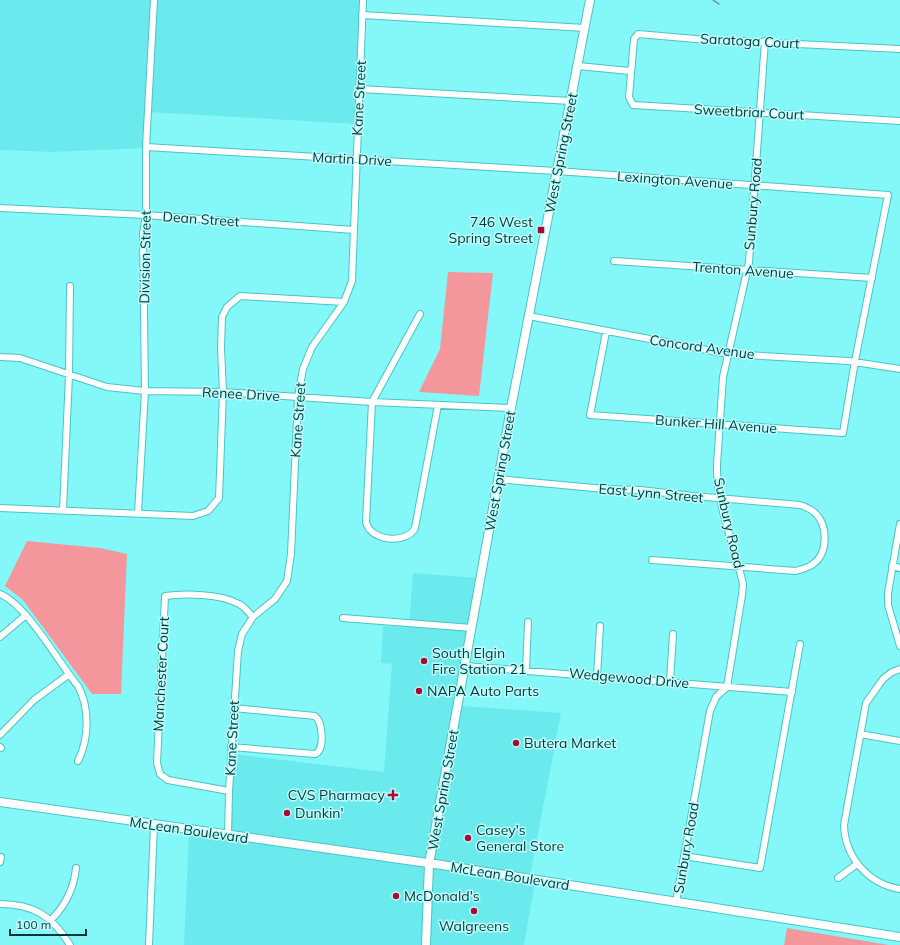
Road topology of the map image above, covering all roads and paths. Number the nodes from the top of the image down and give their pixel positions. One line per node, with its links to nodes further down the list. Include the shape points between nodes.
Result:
1 (154, 0): 14 (street, Division Street)
2 (363, 0): 4 (street, Kane Street)
3 (590, 0): 5 (main road, West Spring Street)
4 (362, 15): 5 (street); 10 (street, Kane Street)
5 (585, 28): 8 (main road, West Spring Street)
6 (765, 42): 7 (street, Saratoga Court); 9 (street, Saratoga Court, via 638,34 634,39); 12 (street, Sunbury Road)
7 (900, 49)
8 (578, 66): 9 (street); 11 (main road, West Spring Street)
9 (630, 71): 12 (street, Sweetbriar Court, via 629,97 633,105)
10 (360, 89): 11 (street); 15 (street, Kane Street)
11 (571, 101): 16 (main road, West Spring Street)
12 (760, 113): 13 (street, Sweetbriar Court); 17 (street, Sunbury Road)
13 (900, 121)
14 (146, 147): 15 (street, Martin Drive); 19 (street, Division Street)
15 (356, 159): 16 (street, Martin Drive); 20 (street, Kane Street)
16 (558, 171): 17 (street, Lexington Avenue); 27 (main road, West Spring Street)
17 (755, 186): 22 (street, Sunbury Road); 23 (street, Lexington Avenue, via 888,195)
18 (0, 208): 19 (street, Dean Street)
19 (146, 215): 20 (street, Dean Street); 34 (street, Division Street, via 143,234)
20 (354, 230): 25 (street, Kane Street, via 352,281)
21 (614, 261): 22 (street, Trenton Avenue)
22 (748, 270): 23 (street, Trenton Avenue); 29 (street, Sunbury Road)
23 (872, 278): 31 (street)
24 (70, 286): 33 (street)
25 (344, 302): 35 (street, via 240,296 227,306 222,317); 36 (street, Kane Street, via 312,346 303,369)
26 (420, 314): 37 (street)
27 (529, 316): 28 (street, Concord Avenue); 39 (main road, West Spring Street)
28 (606, 332): 29 (street, Concord Avenue); 40 (street, Bunker Hill Avenue, via 590,415)
29 (728, 354): 31 (street, Concord Avenue); 40 (street, Sunbury Road, via 723,377)
30 (0, 357): 33 (street, Renee Drive, via 20,358 53,367)
31 (855, 361): 32 (street, Concord Avenue); 40 (street, Bunker Hill Avenue, via 843,433)
32 (900, 369)
33 (69, 375): 34 (street, Renee Drive, via 107,387); 44 (street)
34 (145, 391): 35 (street, Renee Drive); 45 (street, Division Street)
35 (223, 392): 36 (street, Renee Drive); 45 (street, via 219,498 208,511 193,516)
36 (298, 397): 37 (street, Renee Drive); 53 (street, Kane Street, via 291,554 287,582 275,598)
37 (372, 402): 38 (street, Renee Drive); 38 (street, via 366,518 369,531 377,537 400,538 410,535 415,528)
38 (438, 405): 39 (street, Renee Drive)
39 (511, 408): 41 (main road, West Spring Street)
40 (719, 424): 42 (street, Sunbury Road, via 716,476)
41 (498, 479): 42 (street, East Lynn Street); 57 (main road, West Spring Street)
42 (721, 499): 48 (street, Sunbury Road); 48 (street, East Lynn Street, via 800,505 810,508 823,523 823,548 812,566 796,571)
43 (0, 508): 44 (street)
44 (63, 510): 45 (street)
45 (138, 513)
46 (900, 524): 49 (street)
47 (652, 560): 48 (street)
48 (739, 566): 68 (street, Sunbury Road, via 743,584 742,595)
49 (892, 566): 50 (street); 61 (street, via 888,606)
50 (900, 568)
51 (0, 594): 52 (street, via 7,597)
52 (26, 615): 59 (street); 65 (street)
53 (253, 617): 70 (street, Kane Street, via 242,634 238,651); 76 (street, Manchester Court, via 240,604 225,598 177,594 165,596 158,768 160,774 168,780)
54 (343, 618): 57 (street)
55 (528, 622): 64 (street)
56 (600, 626): 66 (street)
57 (472, 628): 62 (main road, West Spring Street)
58 (673, 634): 67 (street)
59 (0, 637)
60 (800, 644): 69 (street)
61 (900, 646)
62 (465, 666): 64 (street, Wedgewood Drive); 81 (main road, West Spring Street)
63 (900, 669): 71 (street, via 882,679 866,703)
64 (526, 670): 66 (street, Wedgewood Drive)
65 (68, 675): 72 (street, via 34,700); 75 (street, via 84,698 86,711 84,749)
66 (597, 676): 67 (street, Wedgewood Drive)
67 (670, 681): 68 (street, Wedgewood Drive)
68 (727, 687): 69 (street, Wedgewood Drive); 80 (street, Sunbury Road, via 716,697 710,712)
69 (792, 692): 80 (street, via 759,868)
70 (234, 708): 74 (street, Kane Street); 74 (street, via 315,716 321,724 321,748 315,754)
71 (860, 734): 73 (street); 82 (street, via 844,825 847,844)
72 (0, 735)
73 (900, 741)
74 (231, 747): 76 (street, Kane Street)
75 (78, 761)
76 (229, 791): 79 (street, Kane Street)
77 (0, 802): 78 (main road, McLean Boulevard)
78 (154, 825): 79 (main road, McLean Boulevard); 91 (street)
79 (228, 836): 81 (main road, McLean Boulevard)
80 (684, 856): 86 (street, Sunbury Road)
81 (429, 864): 86 (main road, McLean Boulevard); 92 (main road, West Spring Street)
82 (857, 864): 84 (street); 85 (street, via 878,882)
83 (76, 868): 88 (street, via 68,896)
84 (838, 878)
85 (900, 889)
86 (676, 902): 89 (main road, McLean Boulevard)
87 (0, 904): 88 (street, via 26,906)
88 (51, 920): 90 (street)
89 (900, 937)
90 (70, 945)
91 (149, 945)
92 (426, 945)

